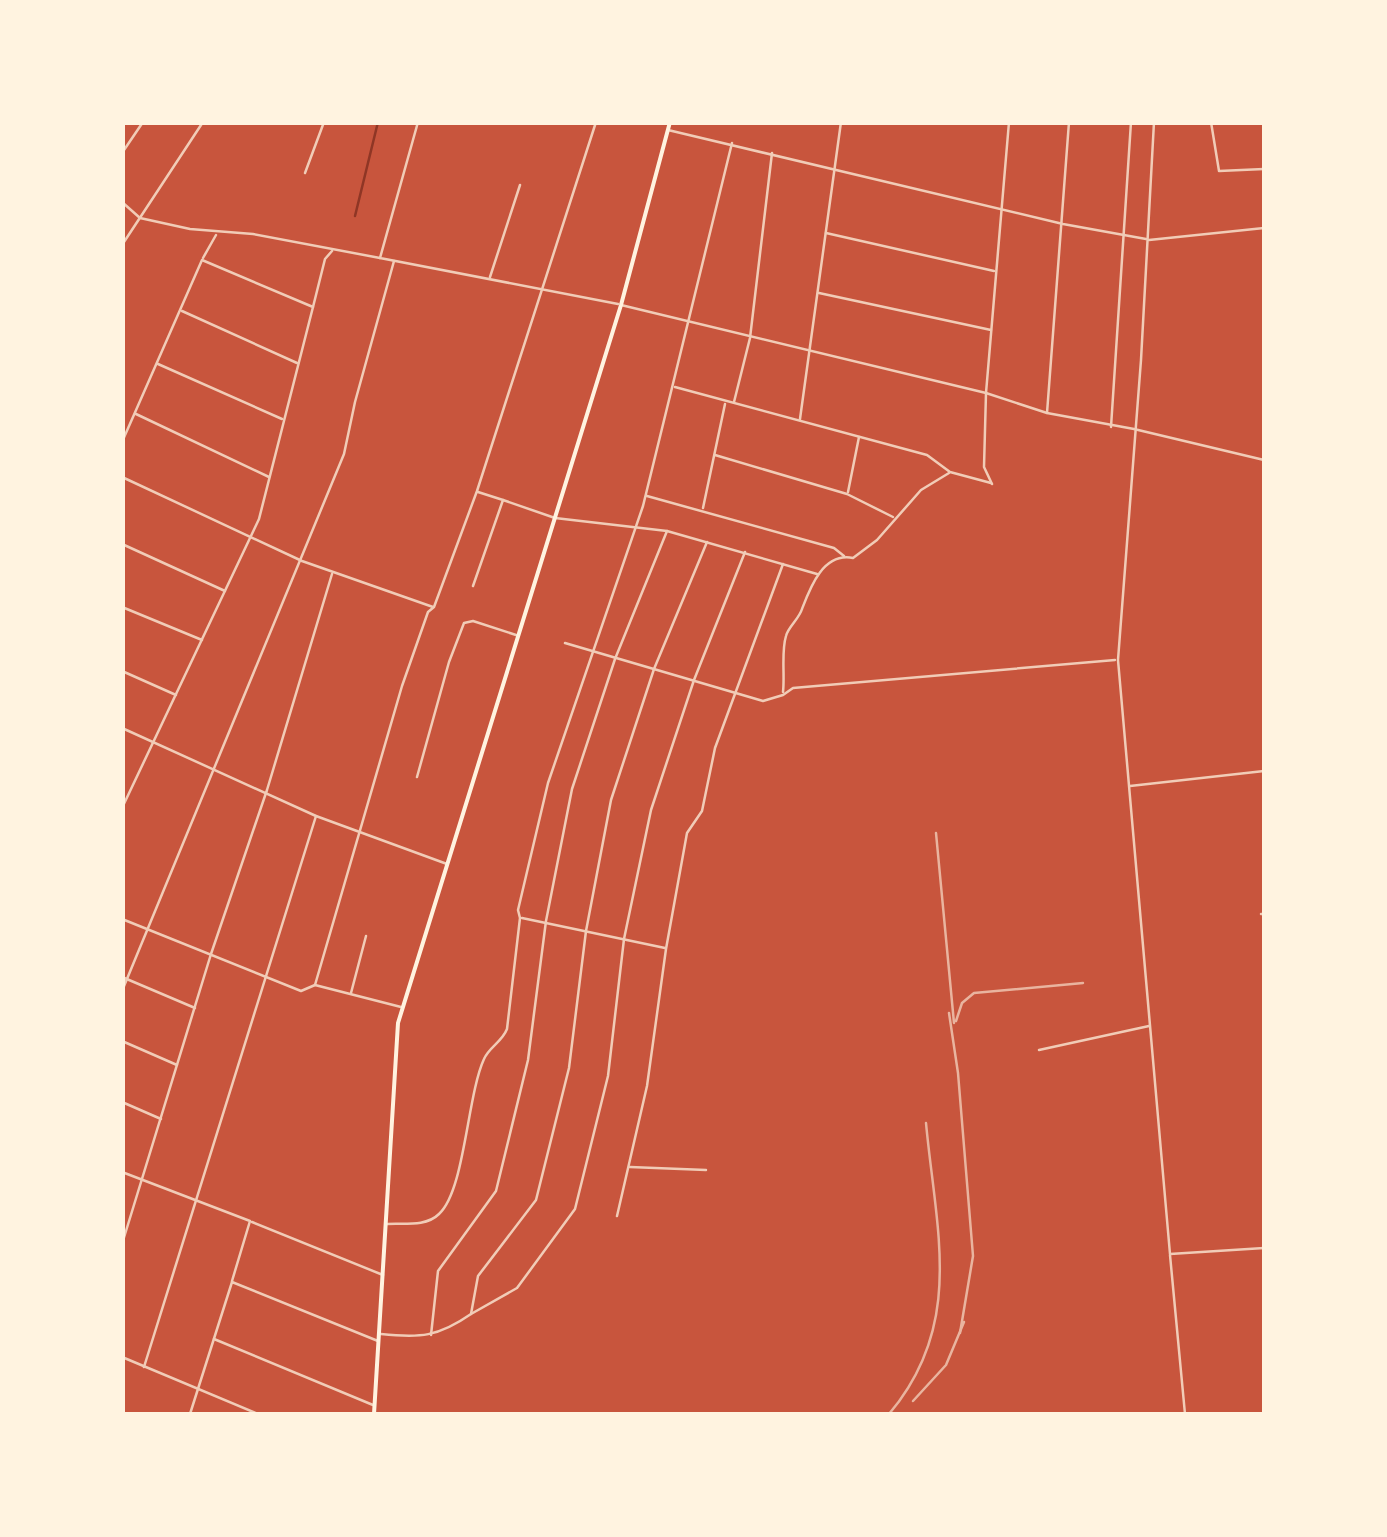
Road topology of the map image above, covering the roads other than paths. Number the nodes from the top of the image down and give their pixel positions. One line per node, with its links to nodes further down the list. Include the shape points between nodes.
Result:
1 (142, 122): 16 (street)
2 (204, 122): 23 (street)
3 (324, 122): 19 (street)
4 (418, 122): 32 (street)
5 (596, 122): 37 (street)
6 (670, 122): 13 (main road)
7 (841, 122): 17 (street)
8 (1009, 122): 22 (street)
9 (1069, 122): 24 (street)
10 (1132, 122): 28 (street)
11 (1154, 122): 29 (street)
12 (1211, 122): 18 (street, via 1219,171)
13 (668, 130): 14 (street); 39 (main road)
14 (732, 143): 15 (street); 42 (street)
15 (772, 152): 17 (street); 44 (street)
16 (122, 153)
17 (836, 168): 22 (street); 27 (street)
18 (1264, 169)
19 (305, 174)
20 (520, 185): 36 (street)
21 (122, 202): 23 (street)
22 (1000, 208): 24 (street); 35 (street)
23 (140, 218): 26 (street); 30 (street)
24 (1063, 224): 28 (street); 53 (street)
25 (1264, 228): 29 (street)
26 (217, 232): 31 (street); 33 (street)
27 (826, 233): 35 (street); 38 (street)
28 (1124, 235): 29 (street); 56 (street)
29 (1147, 240): 57 (street)
30 (122, 246)
31 (334, 250): 32 (street); 40 (street, via 325,259)
32 (380, 258): 34 (street)
33 (202, 260): 40 (street); 41 (street)
34 (394, 261): 36 (street); 81 (street, via 344,454)
35 (996, 271): 43 (street)
36 (490, 278): 37 (street)
37 (542, 290): 39 (street); 67 (street)
38 (818, 293): 43 (street); 45 (street)
39 (621, 304): 42 (street); 72 (main road)
40 (313, 308): 47 (street)
41 (182, 311): 46 (street); 47 (street)
42 (688, 320): 44 (street); 48 (street)
43 (992, 330): 49 (street)
44 (750, 338): 45 (street); 51 (street)
45 (810, 352): 49 (street); 55 (street)
46 (158, 364): 52 (street); 54 (street)
47 (298, 364): 54 (street)
48 (672, 386): 50 (street); 69 (street)
49 (986, 394): 53 (street); 62 (street)
50 (726, 401): 51 (street); 60 (street)
51 (734, 403): 55 (street)
52 (135, 414): 59 (street); 66 (street)
53 (1047, 414): 56 (street)
54 (284, 420): 66 (street)
55 (799, 420): 58 (street)
56 (1110, 427): 57 (street)
57 (1134, 429): 61 (street); 94 (street)
58 (859, 437): 63 (street, via 926,455); 68 (street)
59 (122, 442)
60 (716, 456): 68 (street); 71 (street)
61 (1264, 460)
62 (984, 468): 64 (street); 64 (street, via 992,484)
63 (950, 472): 64 (street); 73 (street)
64 (972, 476)
65 (122, 477): 76 (street)
66 (270, 477): 76 (street)
67 (476, 491): 70 (street); 88 (street)
68 (847, 494): 73 (street)
69 (646, 495): 71 (street); 74 (street)
70 (503, 500): 72 (street); 85 (street)
71 (703, 510): 80 (street)
72 (555, 518): 74 (street); 89 (main road)
73 (895, 518): 80 (street, via 864,550)
74 (636, 526): 75 (street); 92 (street)
75 (667, 531): 77 (street); 93 (street)
76 (251, 539): 81 (street); 86 (street)
77 (706, 542): 79 (street); 95 (street)
78 (122, 544): 86 (street)
79 (746, 552): 82 (street); 97 (street)
80 (846, 556): 84 (street)
81 (302, 561): 83 (street); 104 (street)
82 (783, 564): 84 (street); 98 (street)
83 (332, 574): 88 (street); 108 (street)
84 (816, 574): 99 (street, via 786,636)
85 (473, 586)
86 (226, 591): 90 (street)
87 (122, 607): 90 (street)
88 (434, 607): 112 (street, via 402,686)
89 (518, 636): 105 (street, via 464,623); 113 (main road)
90 (204, 640): 100 (street)
91 (565, 643): 92 (street)
92 (591, 651): 93 (street); 115 (street, via 548,784)
93 (615, 659): 95 (street); 116 (street, via 572,790)
94 (1118, 660): 99 (street, via 793,688); 106 (street)
95 (654, 669): 97 (street); 118 (street, via 611,800)
96 (122, 671): 100 (street)
97 (694, 680): 98 (street); 120 (street, via 651,810)
98 (734, 690): 99 (street, via 763,701); 121 (street, via 702,811 687,833)
99 (783, 695)
100 (178, 696): 102 (street)
101 (122, 728): 102 (street)
102 (156, 741): 104 (street); 109 (street)
103 (1264, 771): 106 (street)
104 (215, 772): 108 (street); 117 (street)
105 (418, 777)
106 (1128, 786): 130 (street)
107 (122, 793): 109 (street)
108 (266, 794): 111 (street); 122 (street)
109 (129, 796): 110 (street)
110 (122, 808)
111 (316, 816): 112 (street); 123 (street)
112 (361, 833): 113 (street); 125 (street)
113 (447, 864): 129 (main road)
114 (122, 918): 117 (street)
115 (520, 918): 116 (street); 143 (street, via 507,1029 484,1057 446,1203 424,1222)
116 (546, 921): 118 (street); 150 (street, via 528,1060 496,1192 438,1271)
117 (148, 928): 122 (street); 124 (street)
118 (586, 931): 120 (street); 149 (street, via 569,1068 536,1200 478,1276)
119 (366, 936): 127 (street)
120 (624, 939): 121 (street); 149 (street, via 608,1076 575,1209 517,1288)
121 (666, 948): 136 (street)
122 (210, 954): 123 (street); 128 (street)
123 (266, 976): 125 (street, via 301,991); 140 (street)
124 (125, 978): 126 (street); 128 (street)
125 (315, 986): 127 (street)
126 (122, 991)
127 (350, 995): 129 (street)
128 (195, 1008): 133 (street)
129 (402, 1008): 143 (main road)
130 (1150, 1026): 132 (street); 146 (street)
131 (122, 1041): 133 (street)
132 (1039, 1050)
133 (179, 1066): 135 (street)
134 (122, 1102): 135 (street)
135 (162, 1120): 139 (street)
136 (628, 1168): 137 (street); 141 (street)
137 (706, 1170)
138 (122, 1172): 139 (street)
139 (142, 1180): 140 (street); 144 (street)
140 (197, 1200): 142 (street); 154 (street)
141 (617, 1216)
142 (250, 1221): 147 (street); 148 (street)
143 (387, 1224): 147 (main road)
144 (122, 1244)
145 (1264, 1248): 146 (street)
146 (1170, 1254): 160 (street)
147 (384, 1276): 152 (main road)
148 (232, 1282): 151 (street); 152 (street, via 369,1340)
149 (470, 1314): 150 (street, via 446,1332)
150 (431, 1334): 152 (street)
151 (214, 1338): 155 (street); 156 (street)
152 (380, 1338): 156 (main road)
153 (122, 1357): 154 (street)
154 (144, 1367): 155 (street)
155 (200, 1390): 157 (street); 158 (street)
156 (374, 1406): 159 (main road)
157 (190, 1414)
158 (258, 1414)
159 (374, 1414)
160 (1185, 1414)

